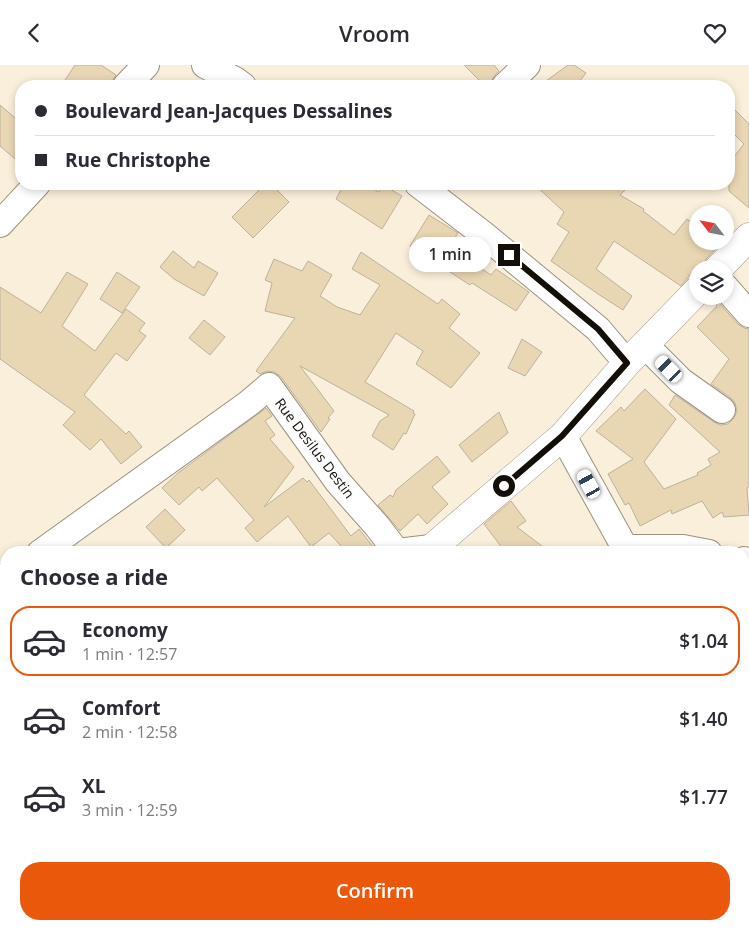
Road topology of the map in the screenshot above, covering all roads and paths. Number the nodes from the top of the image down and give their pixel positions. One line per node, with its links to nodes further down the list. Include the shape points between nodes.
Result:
1 (146, 65): 4 (street)
2 (205, 65): 5 (street)
3 (527, 65): 6 (street)
4 (132, 80)
5 (234, 80)
6 (511, 80)
7 (31, 190): 9 (street)
8 (426, 190): 15 (street, via 598,329)
9 (0, 224)
10 (749, 237): 11 (street)
11 (727, 260)
12 (734, 297): 14 (street)
13 (689, 300): 15 (street)
14 (749, 314)
15 (636, 354): 16 (street); 17 (street)
16 (722, 411)
17 (562, 436): 20 (street); 21 (street)
18 (50, 546): 19 (street, Rue Desilus Destin, via 270,386 338,482)
19 (392, 546)
20 (433, 546)
21 (624, 546)

